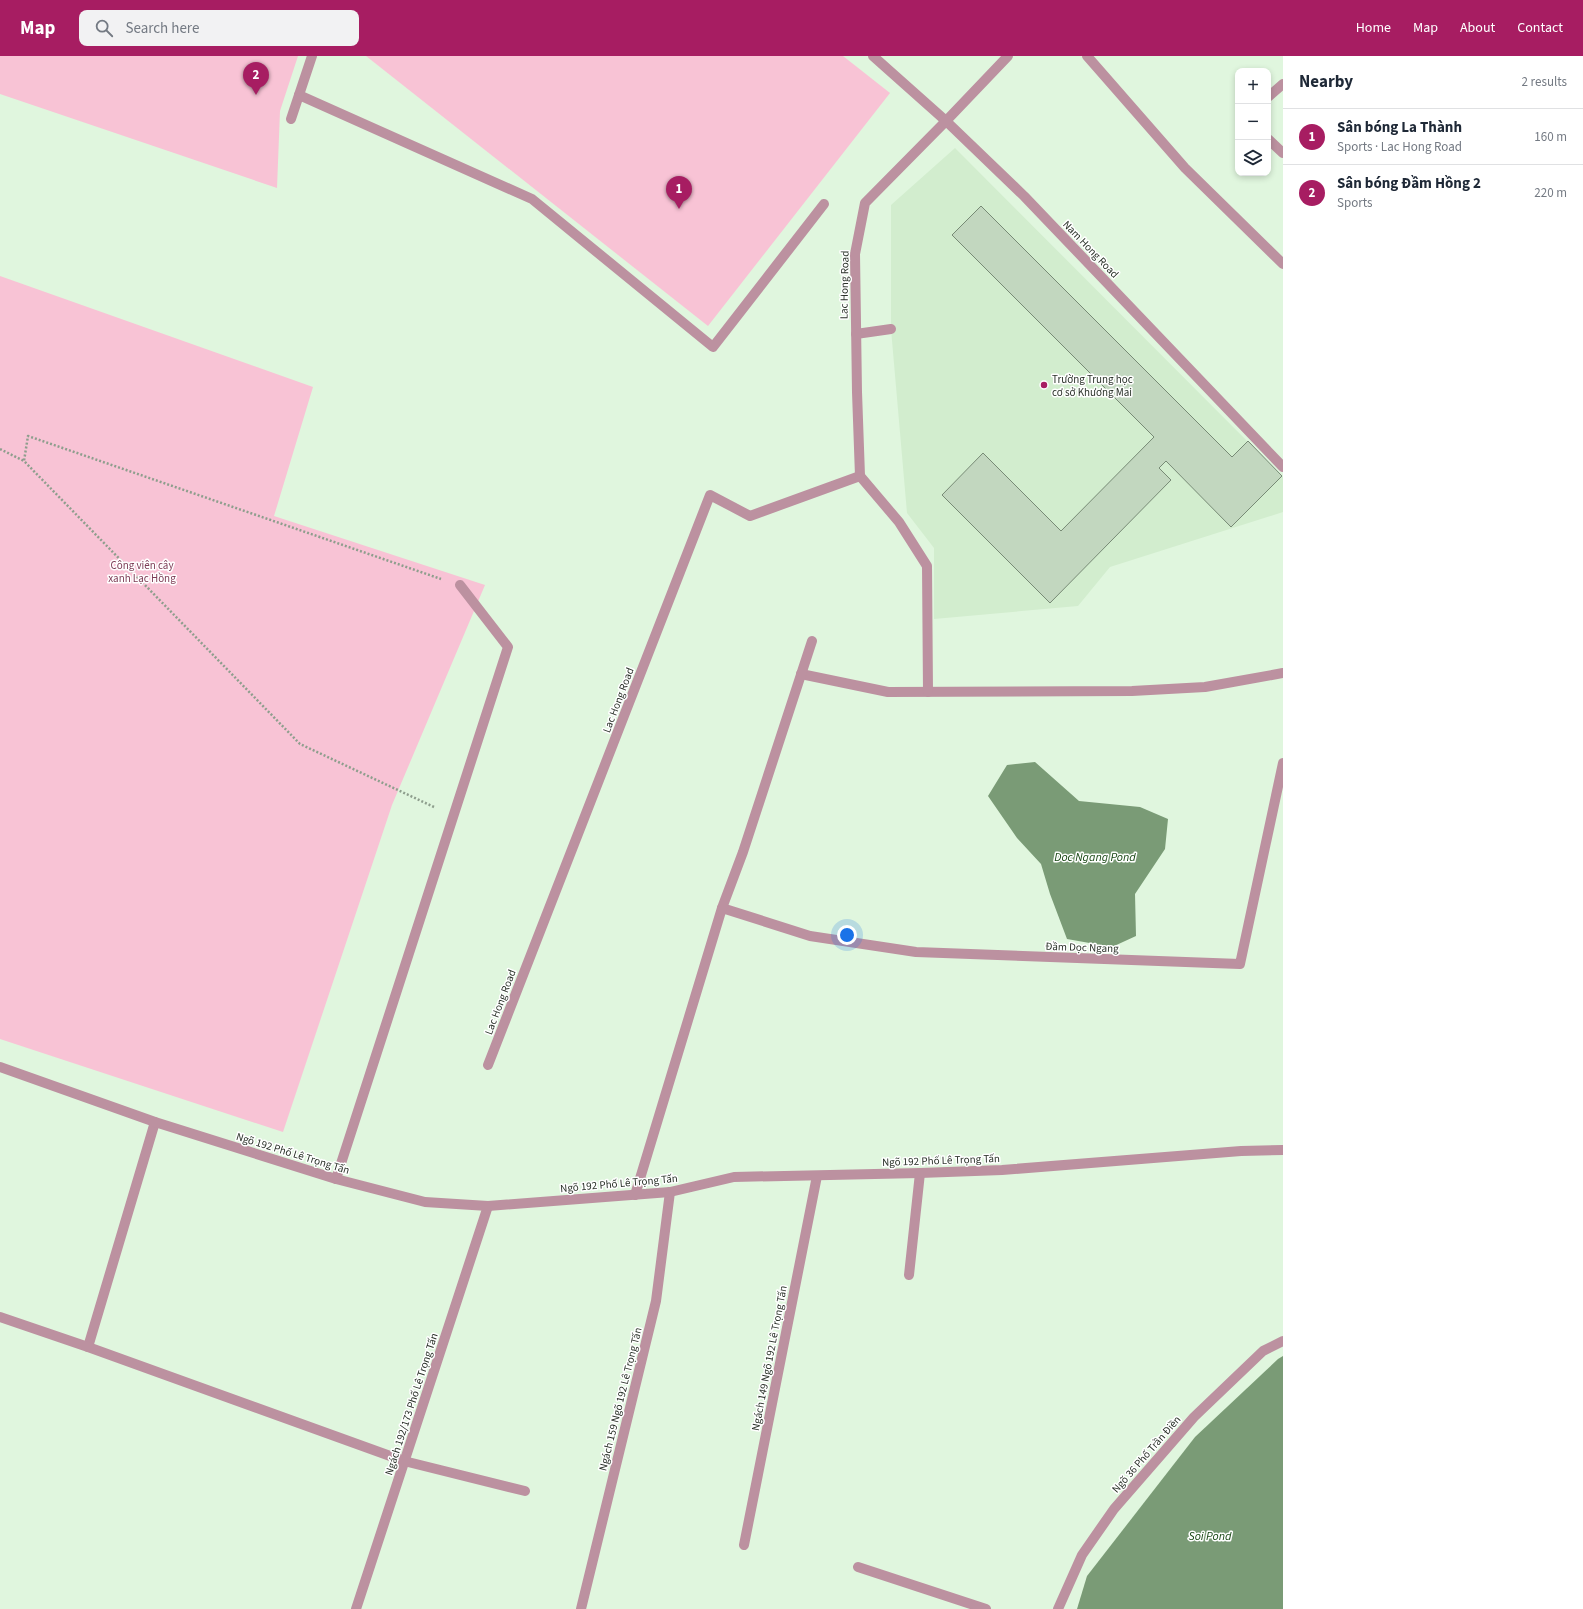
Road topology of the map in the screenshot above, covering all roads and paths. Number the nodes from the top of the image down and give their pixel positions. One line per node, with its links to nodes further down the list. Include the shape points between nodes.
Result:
1 (312, 56): 7 (street)
2 (873, 56): 9 (street, Nam Hong Road)
3 (1008, 56): 9 (street, Lac Hong Road)
4 (1087, 56): 13 (street, via 1185,168)
5 (1283, 84): 6 (street)
6 (1271, 94)
7 (299, 95): 8 (street); 12 (street, via 532,199 712,347)
8 (291, 119)
9 (946, 122): 15 (street, Lac Hong Road, via 865,203 855,254); 18 (street, Nam Hong Road, via 1024,196)
10 (1269, 140): 11 (street)
11 (1283, 153)
12 (824, 204)
13 (1283, 264)
14 (891, 329): 15 (street)
15 (856, 334): 19 (street, Lac Hong Road)
16 (0, 449): 17 (path)
17 (24, 461): 20 (path, via 28,436); 26 (path, via 300,744)
18 (1283, 468)
19 (860, 476): 24 (street, via 899,522 927,566); 28 (street, Lac Hong Road, via 750,516 710,495)
20 (460, 585): 26 (street, via 508,647)
21 (812, 641): 23 (street)
22 (1283, 673): 24 (street, via 1205,687 1132,691)
23 (801, 674): 24 (street, via 888,692); 27 (street)
24 (928, 692)
25 (1283, 763): 27 (street, Đầm Dọc Ngang, via 1240,964 916,952 810,936)
26 (453, 816): 34 (street)
27 (722, 908): 36 (street)
28 (488, 1065)
29 (0, 1067): 30 (street, Ngõ 192 Phố Lê Trọng Tấn)
30 (155, 1122): 34 (street, Ngõ 192 Phố Lê Trọng Tấn); 41 (street)
31 (1283, 1150): 32 (street, Ngõ 192 Phố Lê Trọng Tấn, via 1002,1170)
32 (920, 1173): 33 (street, Ngõ 192 Phố Lê Trọng Tấn); 38 (street)
33 (817, 1176): 35 (street, Ngõ 192 Phố Lê Trọng Tấn, via 734,1177); 44 (street, Ngách 149 Ngõ 192 Lê Trọng Tấn)
34 (336, 1179): 37 (street, Ngõ 192 Phố Lê Trọng Tấn, via 425,1202)
35 (670, 1192): 36 (street, Ngõ 192 Phố Lê Trọng Tấn); 47 (street, Ngách 159 Ngõ 192 Lê Trọng Tấn, via 656,1301)
36 (635, 1195): 37 (street, Ngõ 192 Phố Lê Trọng Tấn)
37 (488, 1206): 42 (street, Ngách 192/173 Phố Lê Trọng Tấn)
38 (909, 1275)
39 (0, 1317): 41 (street)
40 (1283, 1341): 49 (street, Ngõ 36 Phố Trần Điền, via 1263,1351 1194,1417 1114,1509 1082,1555)
41 (88, 1347): 42 (street)
42 (404, 1461): 43 (street); 46 (street, Ngách 192/173 Phố Lê Trọng Tấn)
43 (525, 1491)
44 (744, 1545)
45 (858, 1567): 48 (street)
46 (356, 1609)
47 (581, 1609)
48 (986, 1609)
49 (1058, 1609)

